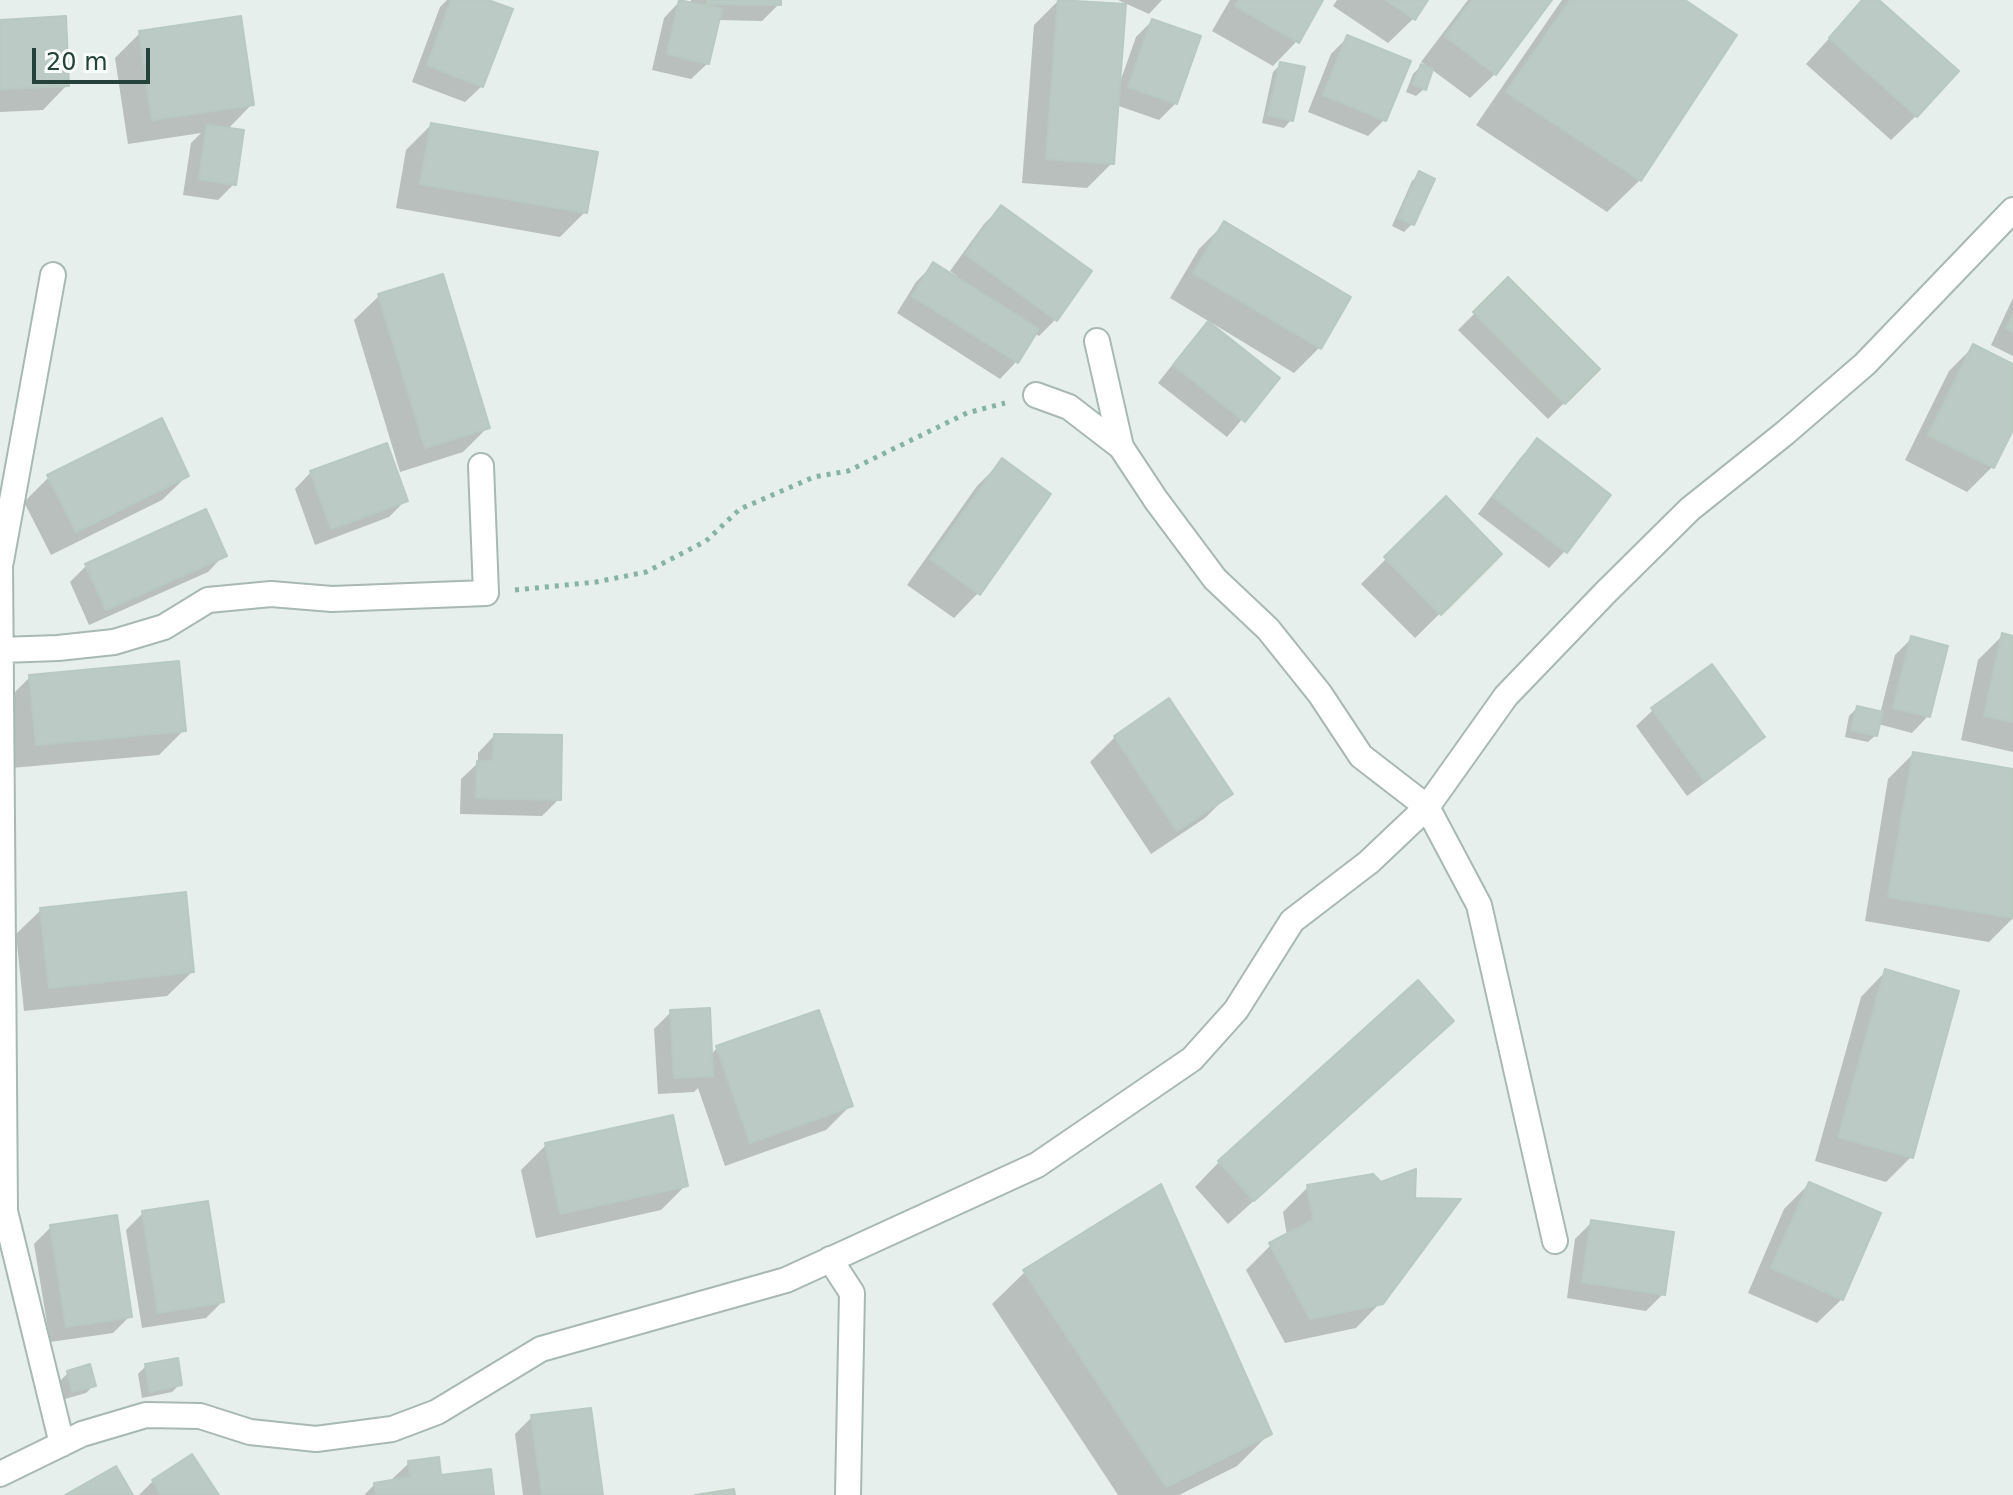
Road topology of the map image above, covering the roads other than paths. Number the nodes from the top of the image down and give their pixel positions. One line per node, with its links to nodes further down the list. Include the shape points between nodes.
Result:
1 (2013, 210): 9 (street, via 1865,364 1690,509 1606,592 1506,696)
2 (53, 275): 7 (street)
3 (1097, 341): 5 (street)
4 (1036, 395): 5 (street, via 1069,407)
5 (1121, 447): 9 (street, via 1215,579 1268,629 1361,756)
6 (481, 466): 8 (street, via 486,593 332,599 271,594 208,600 164,627 114,642)
7 (1, 561): 8 (street)
8 (1, 650): 12 (street, via 5,1211)
9 (1427, 807): 10 (street, via 1479,905); 11 (street, via 1369,862 1292,921 1236,1010 1192,1059 1037,1165)
10 (1555, 1241)
11 (830, 1259): 12 (street, via 786,1280 541,1349 437,1412 392,1429 316,1439 250,1432 200,1416 146,1415); 14 (street, via 852,1293)
12 (62, 1444): 13 (street)
13 (0, 1474)
14 (848, 1495)

